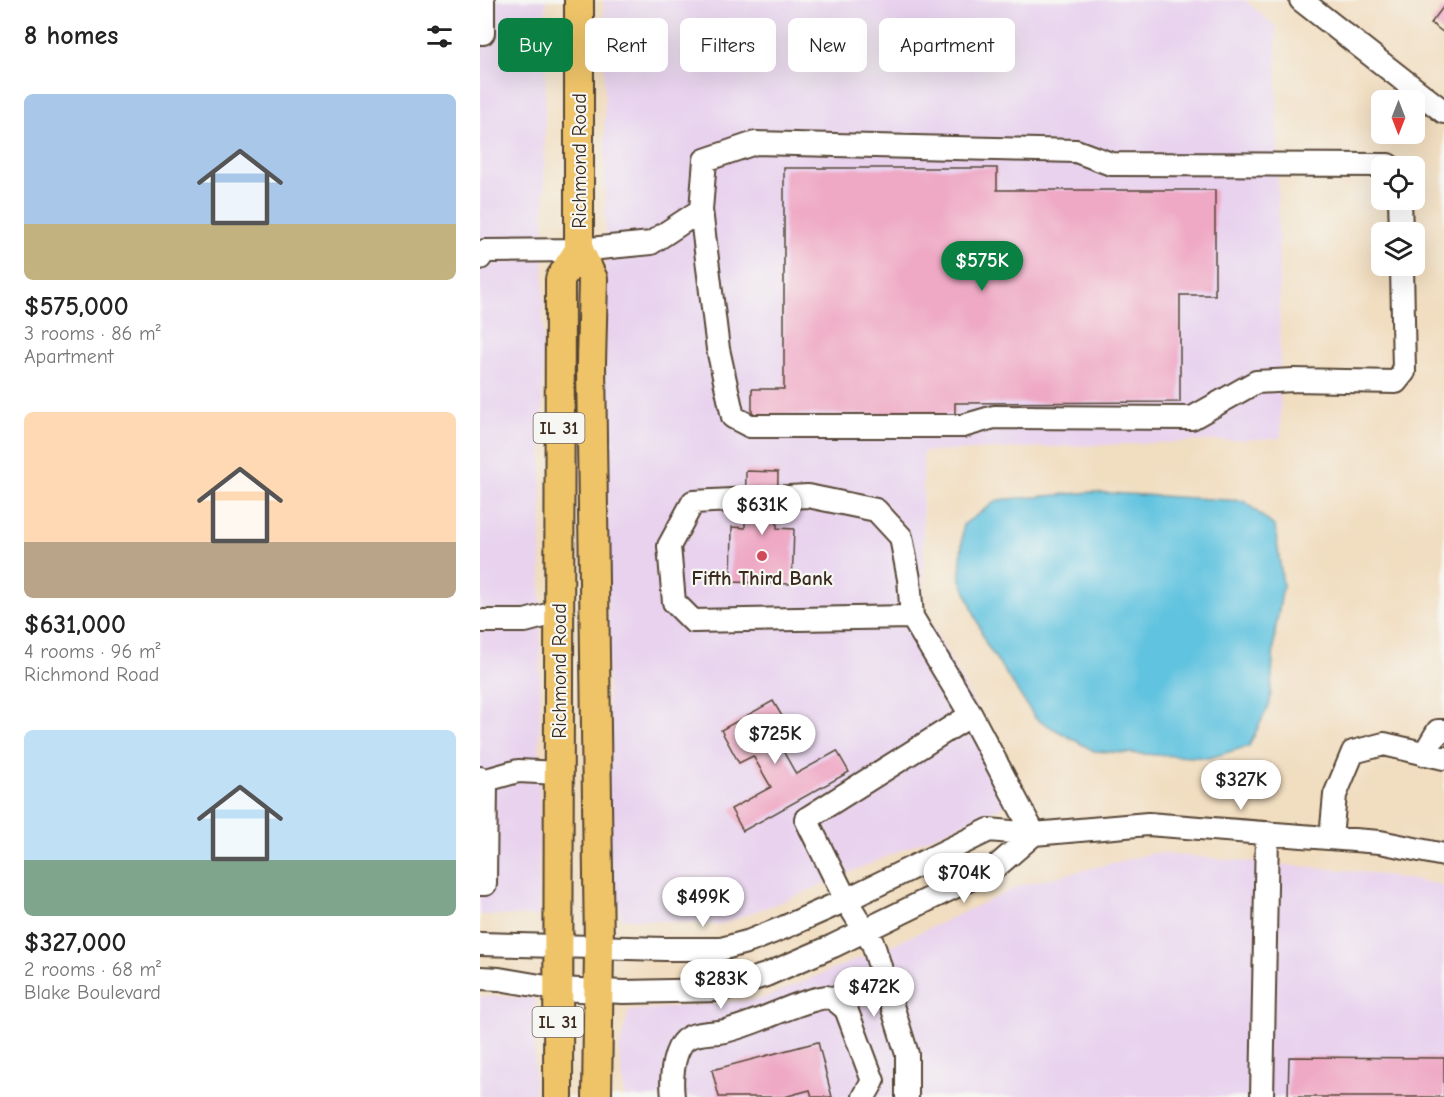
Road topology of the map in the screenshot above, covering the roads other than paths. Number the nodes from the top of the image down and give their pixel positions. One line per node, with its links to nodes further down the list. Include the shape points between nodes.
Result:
1 (483, 0): 4 (street)
2 (579, 0): 8 (main road, Richmond Road / IL 31)
3 (1301, 0): 5 (street)
4 (480, 33)
5 (1444, 112)
6 (1371, 165): 7 (street, via 1111,164 1076,151 755,143 705,160)
7 (701, 210): 8 (street, via 651,243); 10 (street, via 718,349 733,417 750,426 963,426 994,417 1192,418 1256,382 1396,382 1404,372)
8 (579, 250): 9 (street, via 485,251); 11 (main road, Richmond Road / IL 31, via 560,279); 28 (main road, Richmond Road / IL 31, via 593,279)
9 (480, 258)
10 (1402, 276)
11 (559, 612): 13 (street, via 525,621); 17 (main road, Richmond Road / IL 31)
12 (912, 617): 12 (street, via 901,537 876,510 808,496 693,502 669,546 674,602 693,621); 14 (street)
13 (480, 621)
14 (971, 716): 20 (street); 24 (street, via 806,819)
15 (1444, 731): 16 (street, via 1438,731)
16 (1434, 756): 21 (street, via 1384,744 1353,752 1335,795)
17 (559, 773): 18 (street, via 518,771); 27 (main road, Richmond Road / IL 31)
18 (483, 779): 23 (street, via 485,884)
19 (1267, 833): 20 (street, via 1148,824); 21 (street); 37 (street)
20 (1034, 834): 24 (street, via 989,830); 25 (street, via 997,866)
21 (1331, 838): 22 (street, via 1380,842)
22 (1444, 855)
23 (480, 884)
24 (846, 900): 25 (street); 28 (street, via 750,941 721,949)
25 (864, 931): 31 (street, via 766,975 719,990); 32 (street, via 873,944 907,1054)
26 (480, 944): 27 (street)
27 (559, 946): 28 (street); 30 (main road, Richmond Road / IL 31)
28 (599, 947): 31 (main road, Richmond Road / IL 31)
29 (480, 978): 30 (street)
30 (558, 989): 31 (street); 34 (main road, Richmond Road / IL 31)
31 (597, 990): 35 (main road, Richmond Road / IL 31)
32 (907, 1088): 33 (street)
33 (869, 1089): 36 (street, via 846,1009 826,997 726,1031 690,1037 681,1044 676,1059 672,1075)
34 (558, 1097)
35 (597, 1097)
36 (674, 1097)
37 (1262, 1097)

